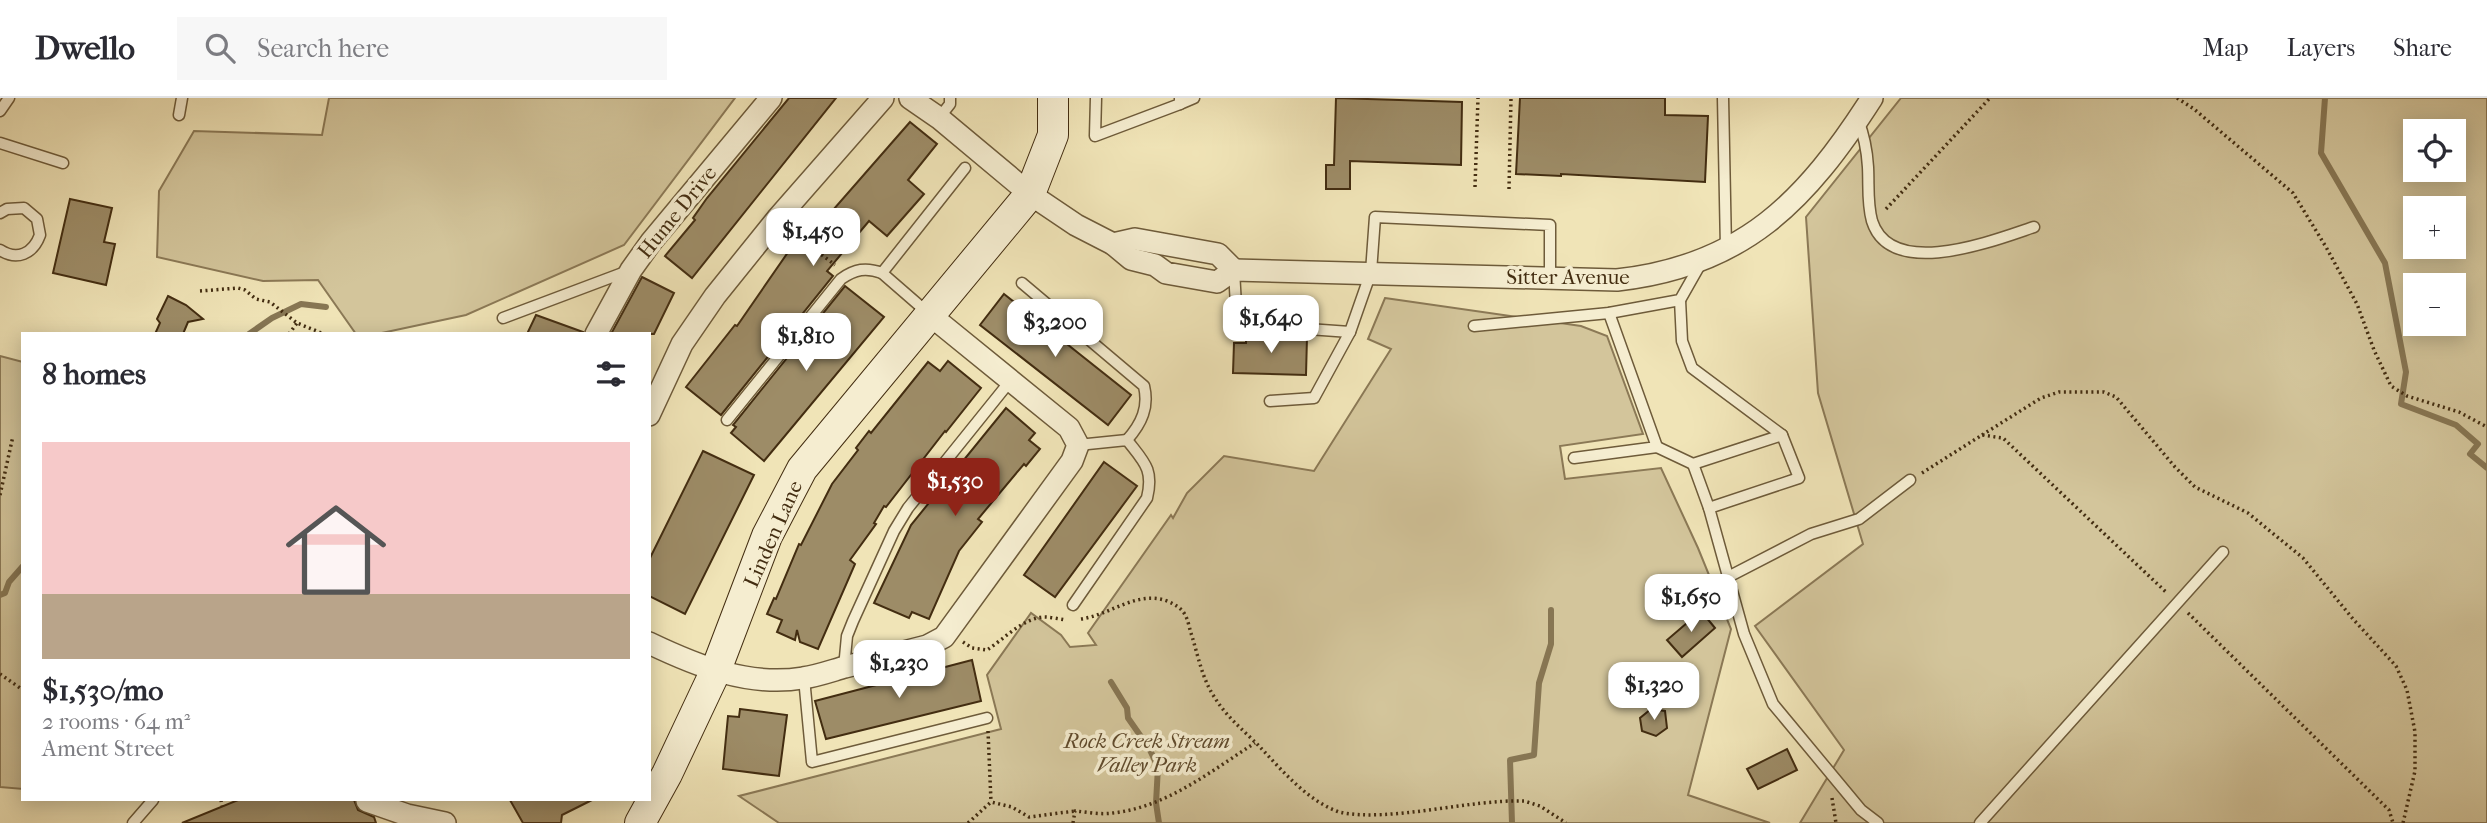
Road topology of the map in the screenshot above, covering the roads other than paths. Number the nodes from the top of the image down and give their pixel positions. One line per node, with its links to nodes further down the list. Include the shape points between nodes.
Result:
1 (9, 98): 13 (lane)
2 (182, 98): 14 (lane)
3 (771, 98): 26 (street, Hume Drive)
4 (883, 98): 41 (street, via 715,296 682,344)
5 (911, 98): 15 (street)
6 (950, 98): 15 (lane)
7 (1054, 98): 20 (street, Linden Lane, via 1053,135)
8 (1096, 98): 12 (lane, via 1095,136)
9 (1194, 98): 12 (lane)
10 (1723, 98): 23 (lane)
11 (1872, 98): 16 (street, Sitter Avenue)
12 (1180, 101)
13 (0, 111)
14 (179, 115)
15 (939, 118): 20 (street)
16 (1858, 120): 22 (lane, via 1865,139 1873,223 1895,247 1949,252); 23 (street, Sitter Avenue, via 1813,181 1788,206)
17 (0, 143): 18 (lane)
18 (63, 163)
19 (965, 168): 29 (lane)
20 (1030, 194): 27 (street, Sitter Avenue, via 1131,259 1167,273 1217,282); 34 (street, Linden Lane)
21 (0, 213): 24 (lane, via 24,208 37,219 40,235 25,254 8,255)
22 (2034, 227)
23 (1726, 249): 25 (street, Sitter Avenue)
24 (0, 250)
25 (1702, 260): 30 (street, Sitter Avenue, via 1617,280); 32 (lane)
26 (631, 270): 35 (lane); 37 (street, Hume Drive)
27 (1234, 270): 28 (street, Sitter Avenue); 38 (lane, via 1237,324)
28 (1371, 272): 30 (street, Sitter Avenue); 30 (lane, via 1375,217 1550,225); 38 (lane)
29 (882, 273): 34 (lane); 42 (lane, via 860,269 841,279)
30 (1550, 278)
31 (1022, 283): 44 (lane, via 1144,386 1143,418)
32 (1681, 300): 33 (lane); 43 (lane, via 1682,341 1692,368)
33 (1609, 313): 36 (lane); 46 (lane)
34 (930, 315): 39 (street); 56 (street, Linden Lane, via 802,469 768,536)
35 (503, 318)
36 (1474, 326)
37 (597, 332)
38 (1350, 332): 40 (lane, via 1314,398)
39 (1011, 380): 45 (street, via 1069,428); 55 (lane, via 901,520 847,636)
40 (1270, 401)
41 (651, 411)
42 (727, 420)
43 (1782, 435): 48 (lane); 50 (lane, via 1799,478)
44 (1127, 440): 45 (lane); 53 (lane, via 1149,468 1147,498)
45 (1078, 444): 55 (street, via 1072,461 944,637 927,646)
46 (1657, 447): 47 (lane); 48 (lane)
47 (1574, 458)
48 (1693, 464): 50 (lane)
49 (1910, 480): 52 (lane, via 1859,519 1811,534)
50 (1710, 508): 52 (lane)
51 (2223, 552): 65 (lane)
52 (1728, 577): 64 (lane, via 1744,634 1773,704 1861,810)
53 (1073, 605)
54 (651, 644): 56 (street)
55 (844, 667): 57 (street)
56 (716, 670): 57 (street, via 751,679); 63 (street, Linden Lane)
57 (804, 678): 58 (lane, via 812,762)
58 (987, 718)
59 (152, 801): 61 (lane)
60 (367, 802): 62 (street)
61 (134, 823)
62 (445, 823)
63 (640, 823)
64 (1878, 823)
65 (1980, 823)

